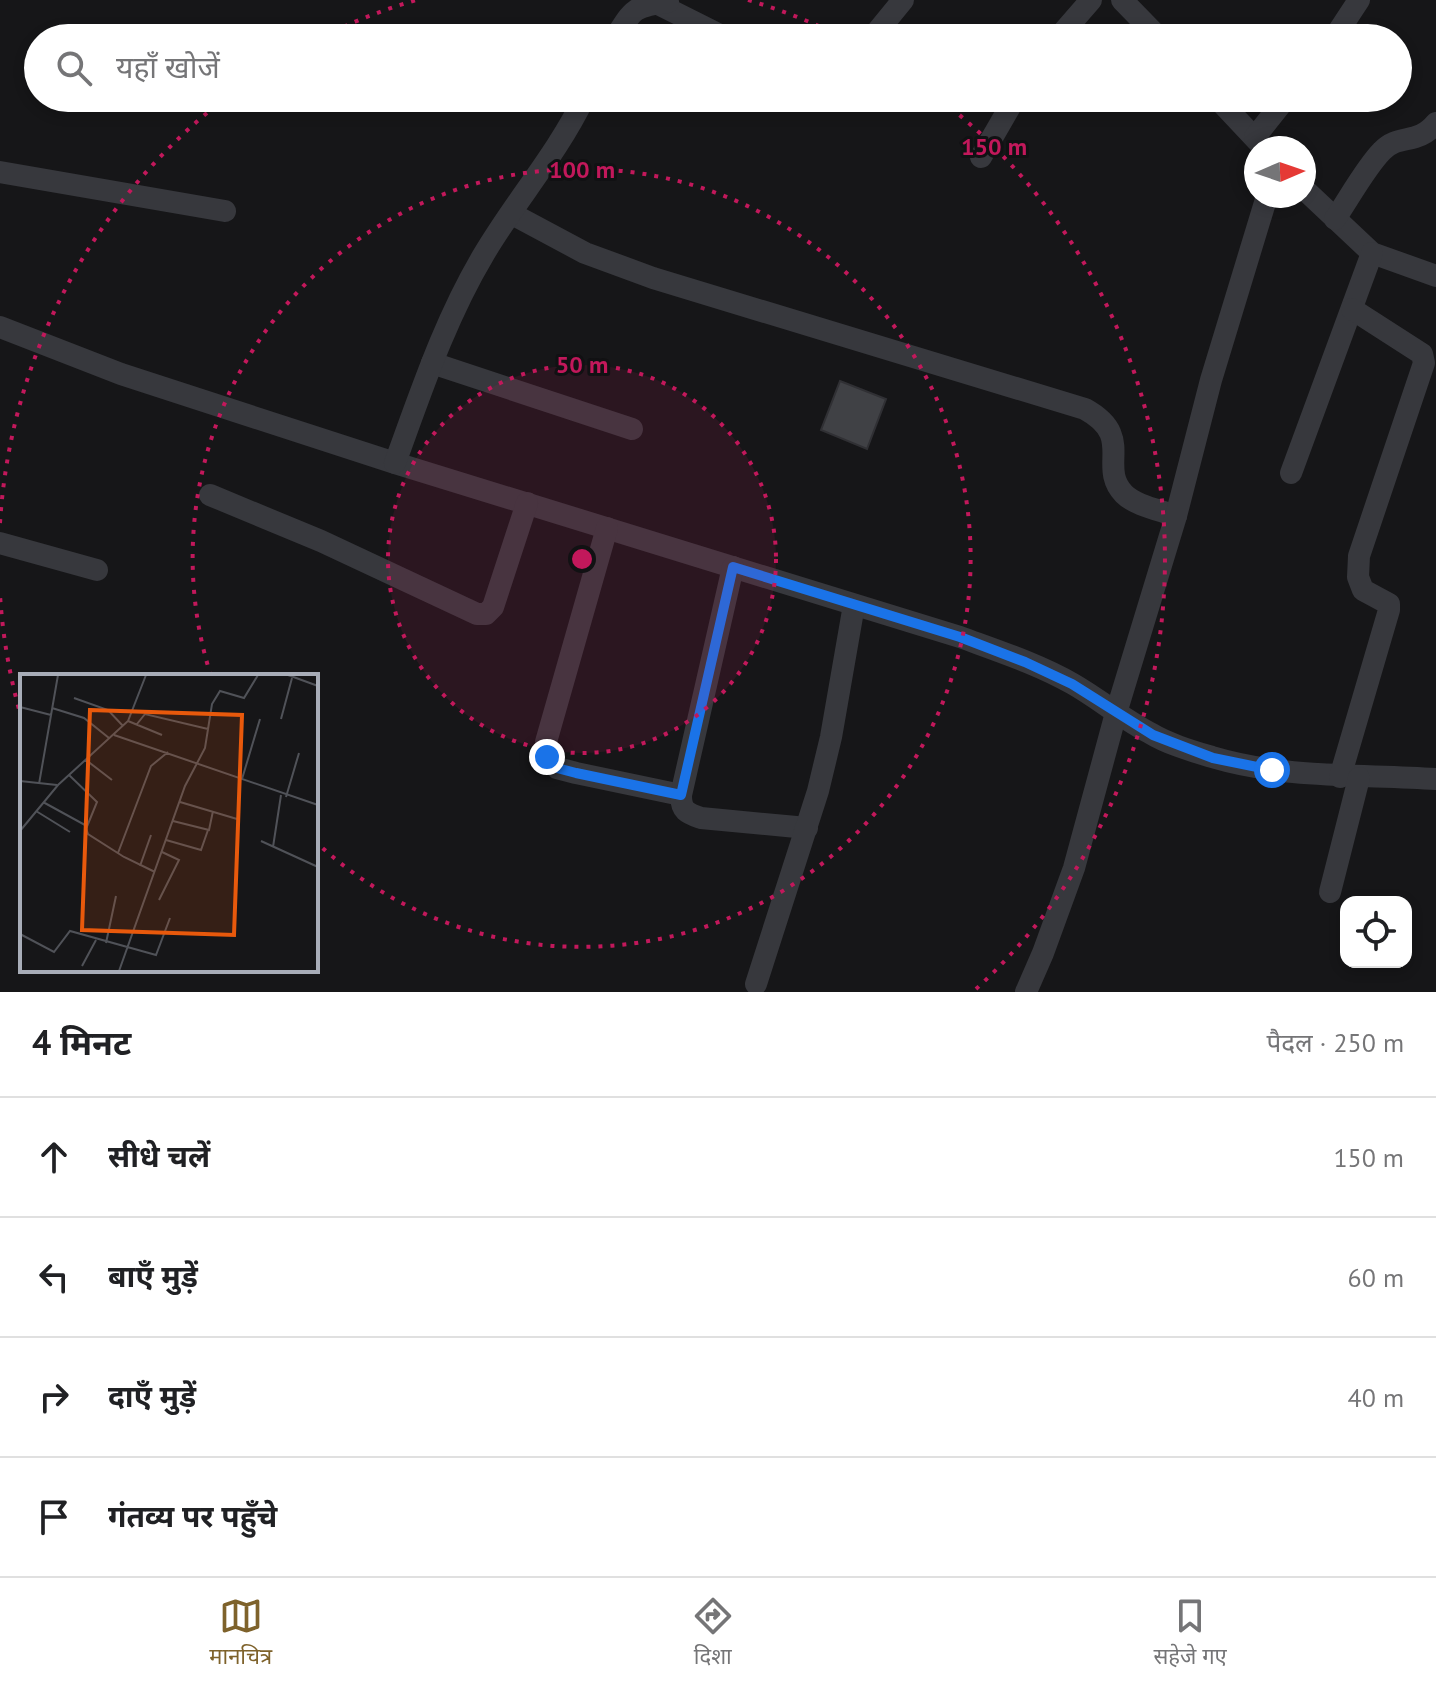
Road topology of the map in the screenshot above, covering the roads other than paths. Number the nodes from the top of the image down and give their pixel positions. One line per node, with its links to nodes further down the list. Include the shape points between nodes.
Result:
1 (903, 0): 8 (street)
2 (1091, 0): 9 (street)
3 (1122, 0): 10 (street)
4 (1359, 0): 11 (street)
5 (664, 2): 6 (street, via 641,5); 7 (street)
6 (625, 24)
7 (702, 24)
8 (883, 24)
9 (1070, 24)
10 (1145, 24)
11 (1343, 24)
12 (578, 112): 24 (street)
13 (1007, 112): 19 (street)
14 (1230, 112): 17 (street)
15 (1277, 112): 18 (street)
16 (1436, 123): 25 (street, via 1416,139 1382,150)
17 (1253, 136)
18 (1263, 136)
19 (981, 157)
20 (0, 172): 23 (street)
21 (1316, 201): 25 (street)
22 (1263, 208): 36 (street)
23 (225, 211)
24 (512, 214): 30 (street, via 485,253); 36 (street, via 585,253 653,278 1085,409 1108,425 1118,486 1126,497)
25 (1335, 219): 26 (street)
26 (1372, 253): 27 (street); 28 (street)
27 (1436, 276)
28 (1352, 309): 33 (street); 43 (street, via 1422,354 1424,363 1359,556 1363,590 1389,604 1389,610)
29 (0, 327): 32 (street, via 121,374)
30 (432, 363): 31 (street); 32 (street)
31 (632, 429)
32 (395, 463): 35 (street)
33 (1291, 473)
34 (210, 495): 35 (street, via 477,614 493,607)
35 (527, 503): 37 (street)
36 (1176, 516): 42 (street)
37 (607, 528): 39 (street); 45 (street, via 546,742 547,757 557,768)
38 (0, 543): 40 (street)
39 (733, 567): 41 (street); 45 (street)
40 (97, 570)
41 (854, 605): 42 (street, via 1025,662); 46 (street, via 831,737)
42 (1116, 713): 43 (street, via 1153,735 1213,758); 49 (street, via 1074,868)
43 (1350, 777): 44 (street); 47 (street)
44 (1436, 779)
45 (681, 795): 46 (street, via 687,813 701,818)
46 (807, 828): 48 (street)
47 (1330, 892)
48 (756, 984)
49 (1026, 992)

